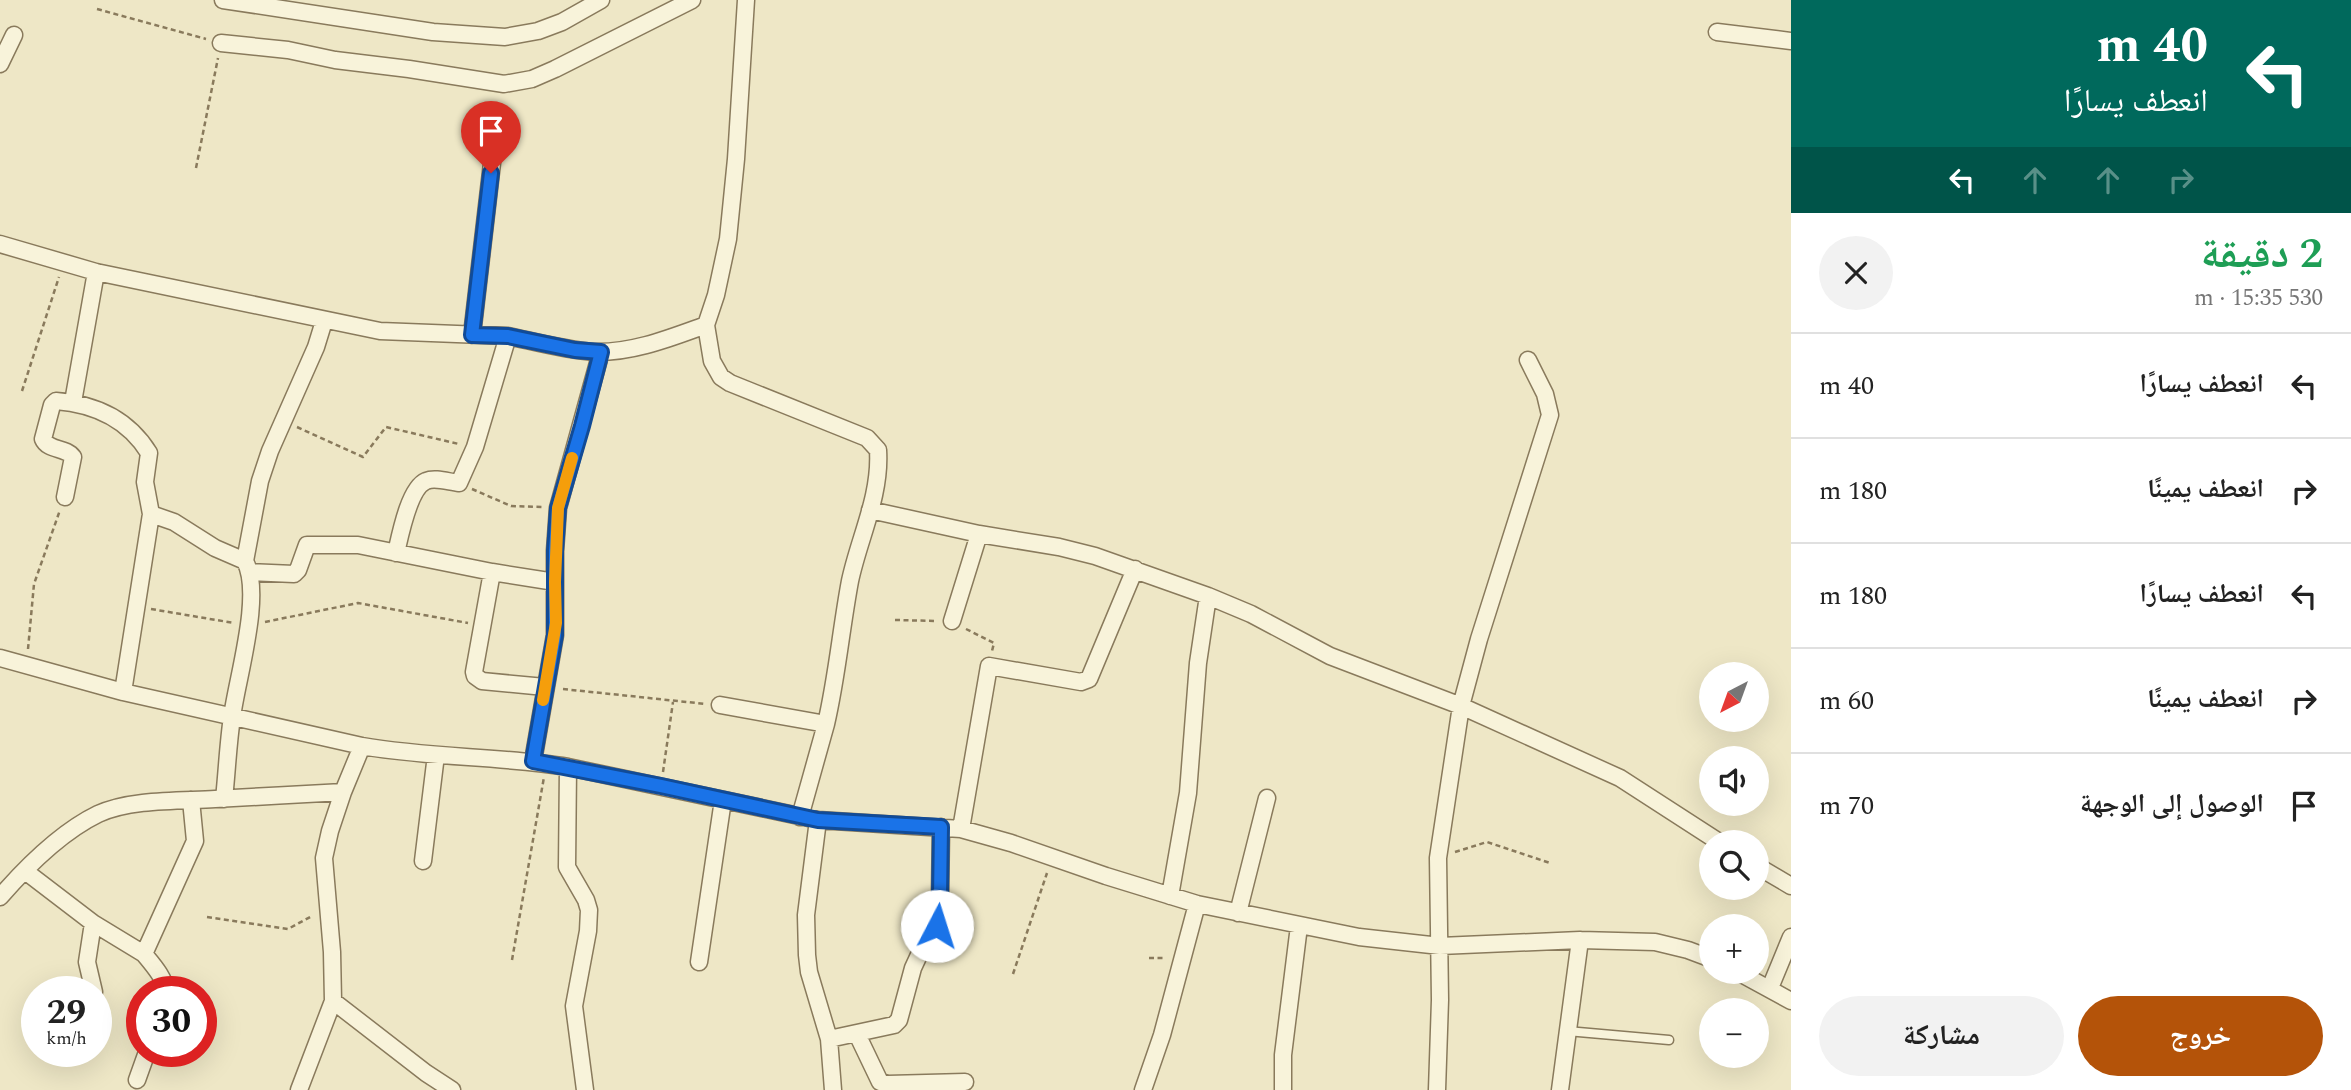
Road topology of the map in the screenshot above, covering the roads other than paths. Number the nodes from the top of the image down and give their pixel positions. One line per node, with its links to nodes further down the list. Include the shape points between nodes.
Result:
1 (223, 0): 2 (street, via 433,32 505,37 550,27)
2 (601, 0)
3 (692, 0): 8 (street, via 555,69 504,84)
4 (746, 0): 14 (street, via 728,239)
5 (1717, 32): 7 (street)
6 (14, 35): 9 (street)
7 (1791, 41)
8 (221, 43)
9 (0, 64)
10 (494, 146): 15 (street)
11 (0, 244): 12 (street)
12 (96, 272): 13 (street); 19 (street)
13 (324, 321): 15 (street, via 380,331); 25 (street, via 260,481)
14 (706, 325): 17 (street, via 640,346); 21 (street, via 712,361 721,377 873,443 878,462)
15 (472, 335): 16 (street)
16 (508, 336): 17 (street); 24 (street, via 475,447 459,483 428,480 419,486)
17 (601, 352): 28 (street, via 558,508)
18 (1528, 360): 35 (street, via 1550,415)
19 (73, 402): 20 (street, via 53,403 43,439 73,457); 22 (street, via 115,417 148,451 145,482)
20 (65, 497)
21 (870, 510): 23 (street); 37 (street, via 850,582)
22 (151, 514): 25 (street, via 174,522); 33 (street)
23 (979, 534): 26 (street, via 1059,547); 30 (street)
24 (396, 553): 25 (street, via 358,545 310,543 294,574); 27 (street)
25 (248, 567): 36 (street, via 252,596)
26 (1135, 569): 29 (street); 50 (street, via 1089,679 1080,682 989,666)
27 (492, 572): 28 (street); 32 (street, via 474,671 478,679)
28 (555, 582): 32 (street, via 556,623)
29 (1208, 596): 35 (street, via 1330,656); 56 (street, via 1188,793)
30 (952, 621)
31 (0, 658): 33 (street)
32 (545, 687): 40 (street)
33 (123, 692): 36 (street)
34 (720, 705): 37 (street)
35 (1461, 706): 51 (street, via 1620,778); 64 (street, via 1438,858)
36 (232, 716): 38 (street); 44 (street)
37 (826, 724): 47 (street)
38 (362, 746): 39 (street); 42 (street)
39 (436, 755): 40 (street); 52 (street)
40 (540, 762): 41 (street)
41 (568, 767): 46 (street); 83 (street, via 567,867 589,910 574,1006)
42 (343, 792): 44 (street); 73 (street, via 324,858)
43 (1267, 798): 59 (street)
44 (224, 799): 45 (street)
45 (191, 800): 53 (street, via 100,813); 65 (street, via 195,841)
46 (723, 800): 47 (street); 67 (street)
47 (800, 817): 48 (street)
48 (818, 820): 49 (street); 76 (street, via 806,915 807,955)
49 (941, 827): 50 (street); 75 (street, via 936,931 913,968 897,1023)
50 (961, 829): 56 (street)
51 (1700, 830)
52 (423, 861)
53 (25, 871): 57 (street); 60 (street)
54 (1769, 873): 55 (street)
55 (1791, 886)
56 (1170, 896): 58 (street)
57 (0, 897)
58 (1197, 904): 59 (street); 85 (street)
59 (1238, 913): 61 (street)
60 (93, 923): 65 (street); 68 (street, via 87,961)
61 (1299, 926): 64 (street); 86 (street)
62 (1791, 937): 71 (street)
63 (1580, 940): 64 (street); 66 (street, via 1655,942); 74 (street)
64 (1440, 946): 87 (street)
65 (144, 954): 69 (street)
66 (1699, 954)
67 (699, 962)
68 (90, 976)
69 (160, 976)
70 (1762, 984): 71 (street)
71 (1770, 988): 72 (street)
72 (1791, 1000)
73 (332, 1001): 81 (street); 82 (street)
74 (1567, 1031): 77 (lane); 88 (street)
75 (857, 1034): 76 (street); 80 (street, via 880,1082)
76 (830, 1039): 84 (street)
77 (1669, 1040)
78 (141, 1067): 79 (street)
79 (137, 1080)
80 (965, 1082)
81 (446, 1089)
82 (299, 1090)
83 (585, 1090)
84 (833, 1090)
85 (1143, 1090)
86 (1283, 1090)
87 (1437, 1090)
88 (1560, 1090)

